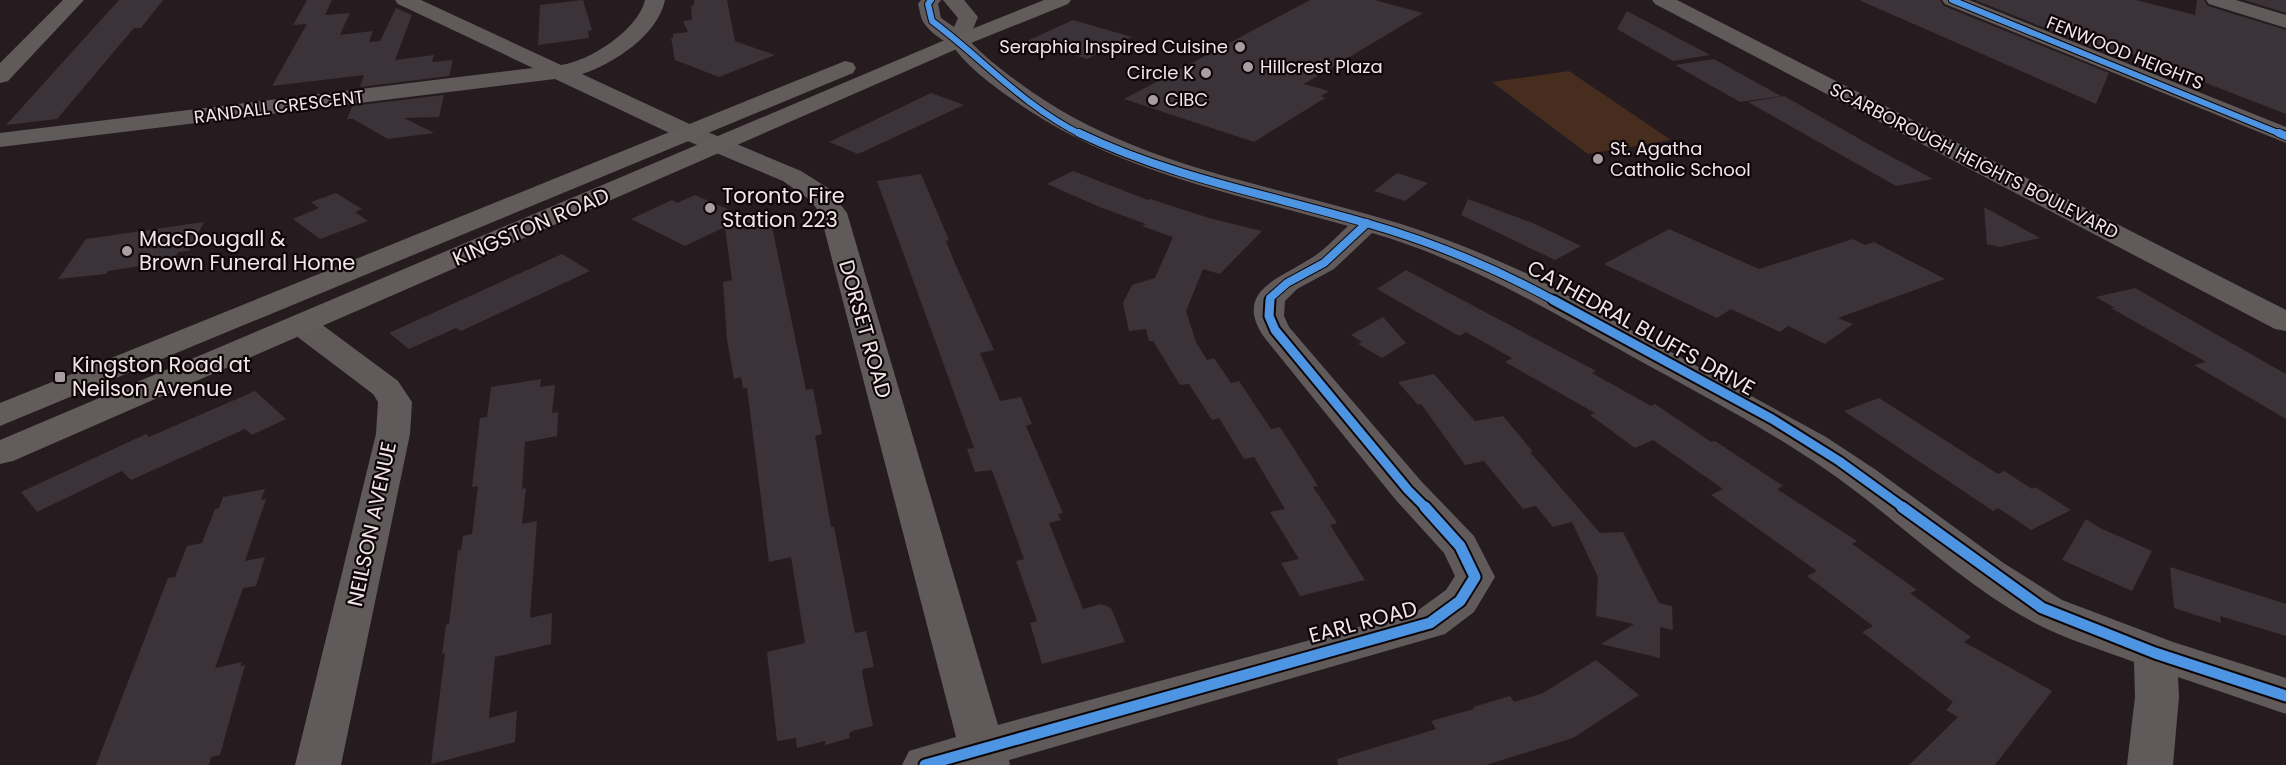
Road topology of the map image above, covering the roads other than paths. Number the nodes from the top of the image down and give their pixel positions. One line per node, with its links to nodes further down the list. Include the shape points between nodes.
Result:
1 (74, 0): 17 (street)
2 (405, 0): 16 (street, DORSET ROAD)
3 (655, 0): 16 (street, via 650,14 617,50 590,65)
4 (932, 0): 13 (street, CATHEDRAL BLUFFS DRIVE, via 928,4 932,21)
5 (953, 0): 11 (street)
6 (1010, 0): 11 (main road)
7 (1061, 0): 13 (main road, KINGSTON ROAD)
8 (1662, 0): 23 (street, SCARBOROUGH HEIGHTS BOULEVARD)
9 (1952, 0): 19 (street, FENWOOD HEIGHTS)
10 (2216, 0): 12 (street)
11 (968, 17): 13 (street)
12 (2286, 22)
13 (950, 35): 14 (main road, KINGSTON ROAD); 21 (main road, KINGSTON ROAD, via 933,54); 22 (street, CATHEDRAL BLUFFS DRIVE, via 996,77 1042,111 1109,146 1181,173)
14 (897, 47)
15 (866, 60): 18 (main road, KINGSTON ROAD)
16 (558, 73): 18 (street, DORSET ROAD); 20 (street, RANDALL CRESCENT)
17 (0, 76)
18 (687, 132): 21 (street, DORSET ROAD); 25 (main road, KINGSTON ROAD)
19 (2286, 136)
20 (0, 140)
21 (721, 146): 24 (main road, KINGSTON ROAD); 29 (street, DORSET ROAD, via 802,183 819,194 833,213)
22 (1367, 223): 27 (street, CATHEDRAL BLUFFS DRIVE, via 1450,250 1533,289 1772,419 2042,608); 29 (street, EARL ROAD, via 1324,263 1287,283 1270,298 1269,316 1275,330 1408,490 1460,546 1475,577 1461,601 1430,623)
23 (2286, 322)
24 (302, 325): 26 (main road, KINGSTON ROAD); 30 (street, NEILSON AVENUE, via 386,388 395,402 393,434)
25 (0, 415)
26 (0, 453)
27 (2156, 653): 28 (street, CATHEDRAL BLUFFS DRIVE); 32 (street, via 2157,697)
28 (2286, 696)
29 (985, 757): 31 (street, EARL ROAD)
30 (318, 765)
31 (925, 765)
32 (2150, 765)

